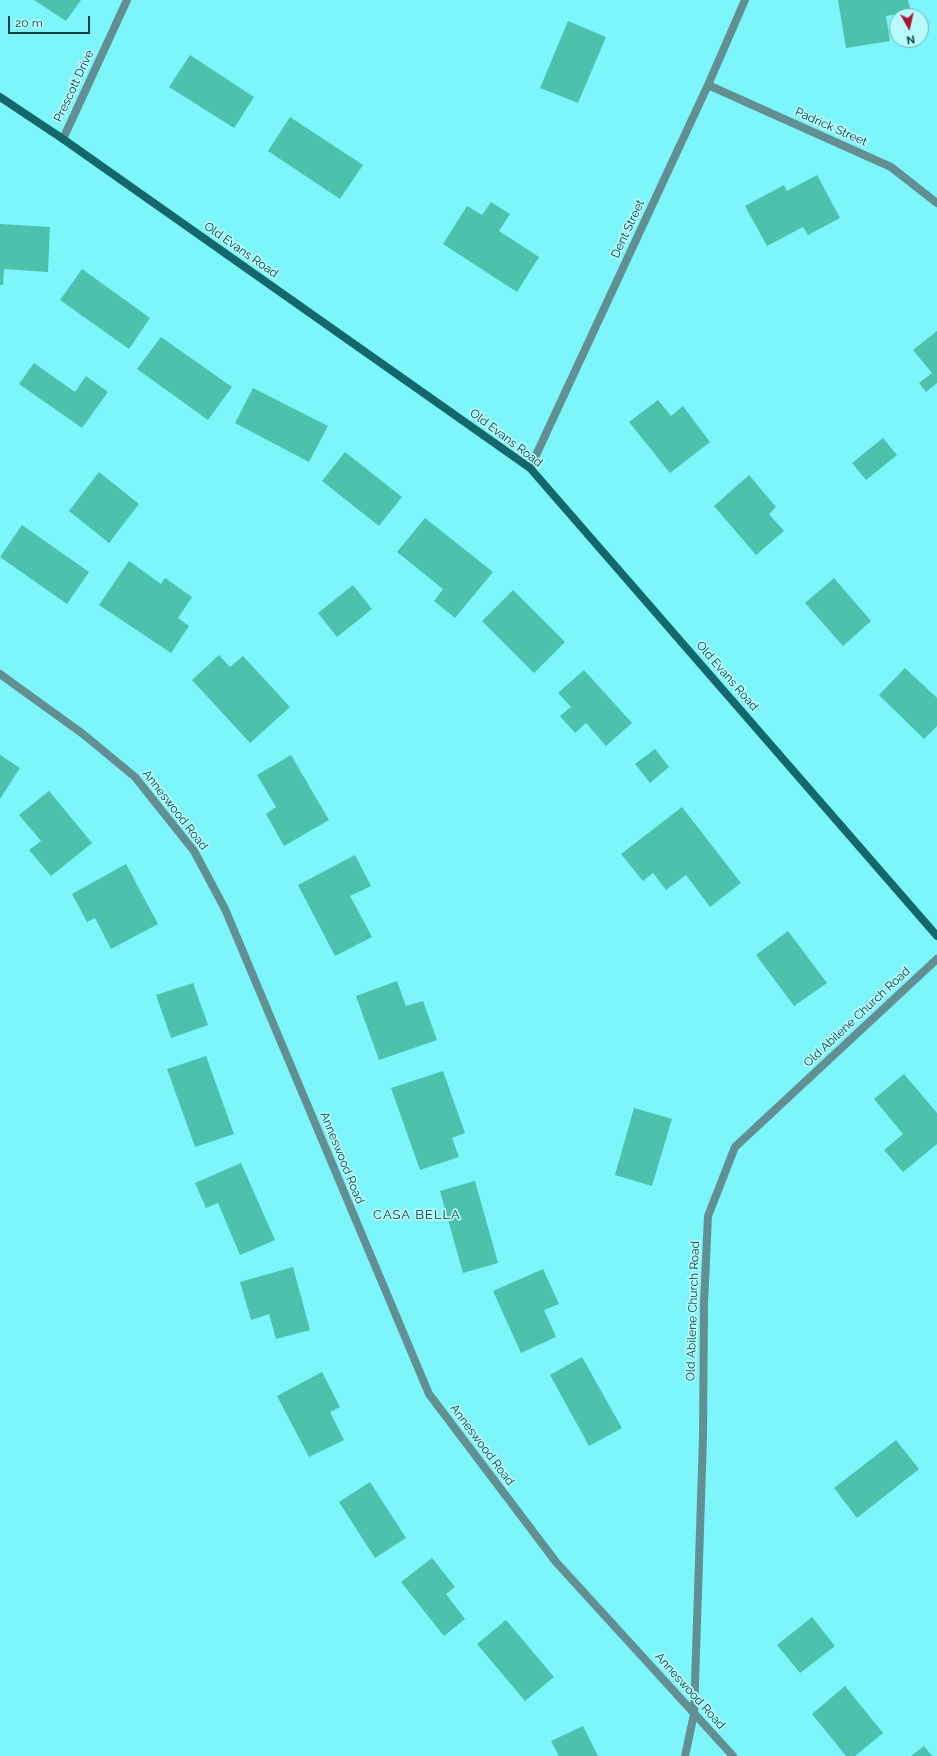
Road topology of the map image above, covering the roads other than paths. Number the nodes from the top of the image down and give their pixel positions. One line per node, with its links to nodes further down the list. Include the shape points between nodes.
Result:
1 (127, 0): 5 (street, Prescott Drive)
2 (745, 0): 3 (street, Dent Street)
3 (708, 84): 6 (street, Padrick Street, via 891,167); 7 (street, Dent Street)
4 (0, 97): 5 (street, Old Evans Road)
5 (63, 139): 7 (street, Old Evans Road)
6 (937, 203)
7 (530, 468): 9 (street, Old Evans Road)
8 (0, 674): 11 (street, Anneswood Road, via 83,734 135,777 194,851 225,909 429,1394 556,1562)
9 (937, 936)
10 (937, 960): 11 (street, Old Abilene Church Road, via 735,1147 708,1216)
11 (694, 1714): 12 (street, Old Abilene Church Road); 13 (street, Anneswood Road)
12 (685, 1756)
13 (733, 1756)

